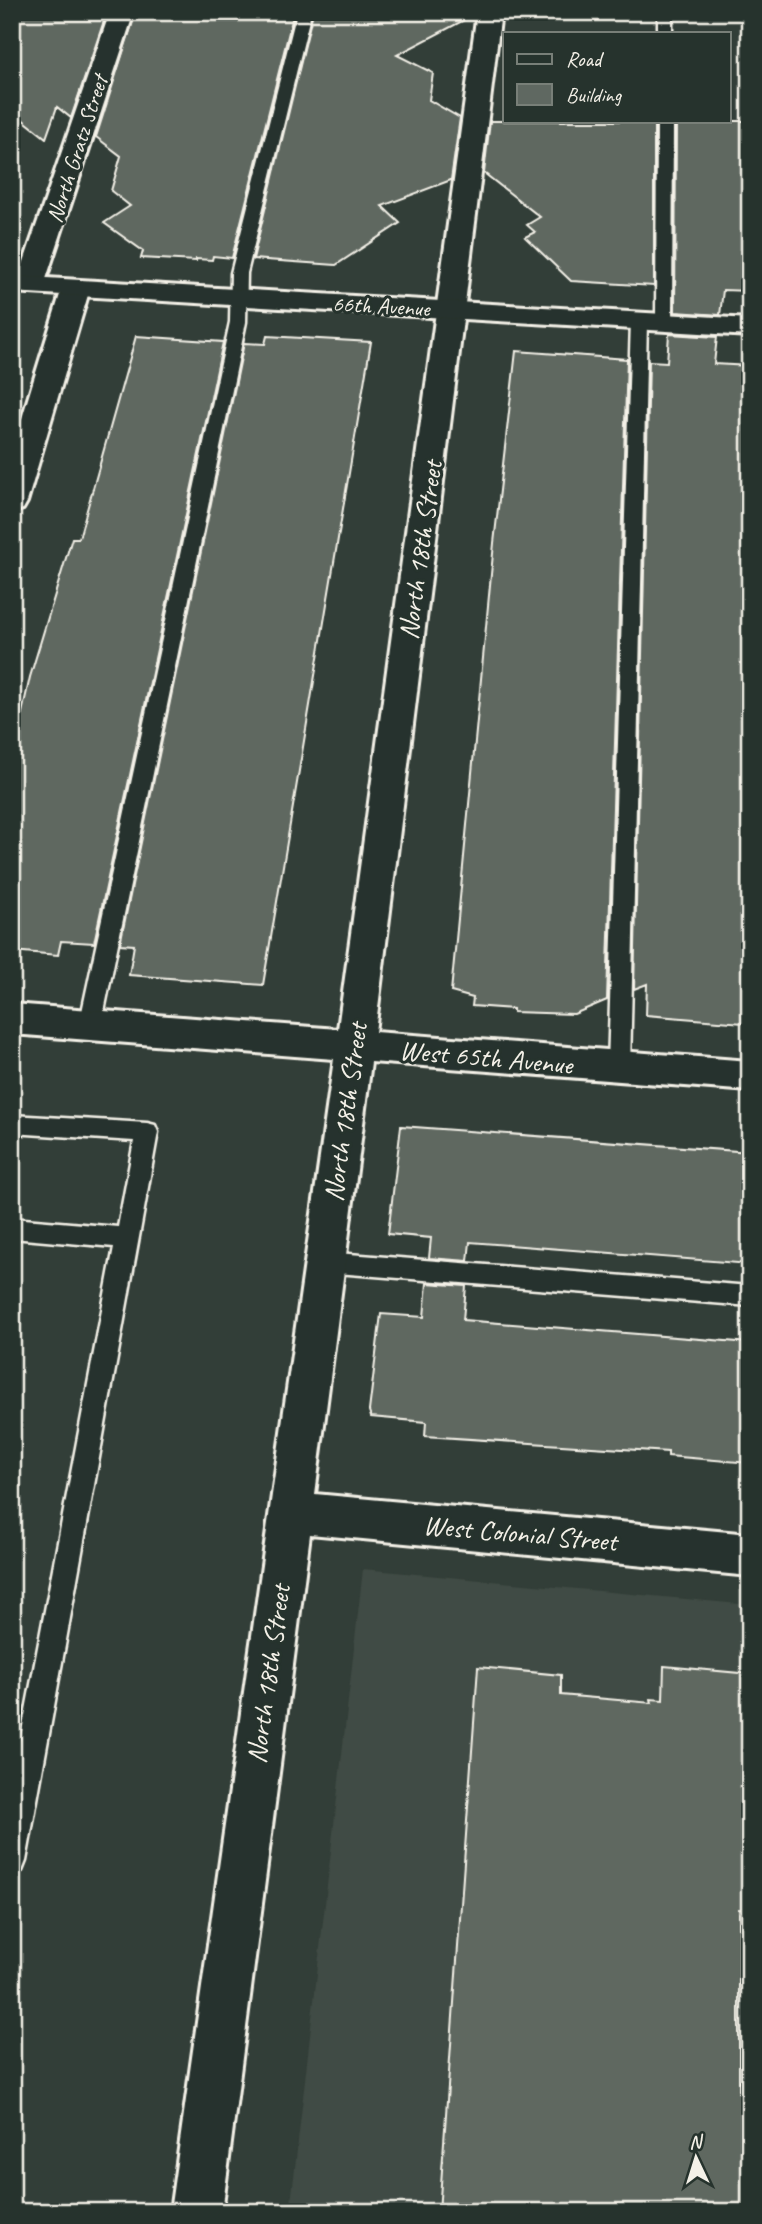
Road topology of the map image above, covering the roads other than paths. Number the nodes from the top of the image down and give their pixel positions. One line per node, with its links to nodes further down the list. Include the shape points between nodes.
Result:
1 (122, 12): 7 (street, North Gratz Street, via 42,255)
2 (304, 12): 9 (lane, via 239,273)
3 (489, 12): 10 (street, North 18th Street)
4 (665, 12): 5 (lane)
5 (665, 32)
6 (665, 122): 11 (lane)
7 (21, 285): 8 (street, 66th Avenue)
8 (76, 288): 9 (street, 66th Avenue); 13 (street)
9 (237, 298): 10 (street, 66th Avenue); 15 (lane, via 238,321)
10 (452, 310): 11 (street, 66th Avenue); 16 (street, North 18th Street)
11 (652, 322): 12 (street, 66th Avenue); 17 (lane)
12 (750, 328)
13 (12, 502)
14 (12, 1019): 15 (street, West 65th Avenue)
15 (90, 1026): 16 (street, West 65th Avenue)
16 (354, 1047): 17 (street, West 65th Avenue); 22 (street, North 18th Street)
17 (619, 1068): 18 (street, West 65th Avenue)
18 (750, 1076)
19 (12, 1124): 21 (lane, via 147,1132)
20 (12, 1228): 21 (lane)
21 (127, 1238): 26 (lane)
22 (324, 1262): 23 (lane); 24 (street, North 18th Street)
23 (750, 1296)
24 (290, 1512): 25 (street, West Colonial Street); 27 (street, North 18th Street)
25 (750, 1555)
26 (12, 1861)
27 (196, 2212)

